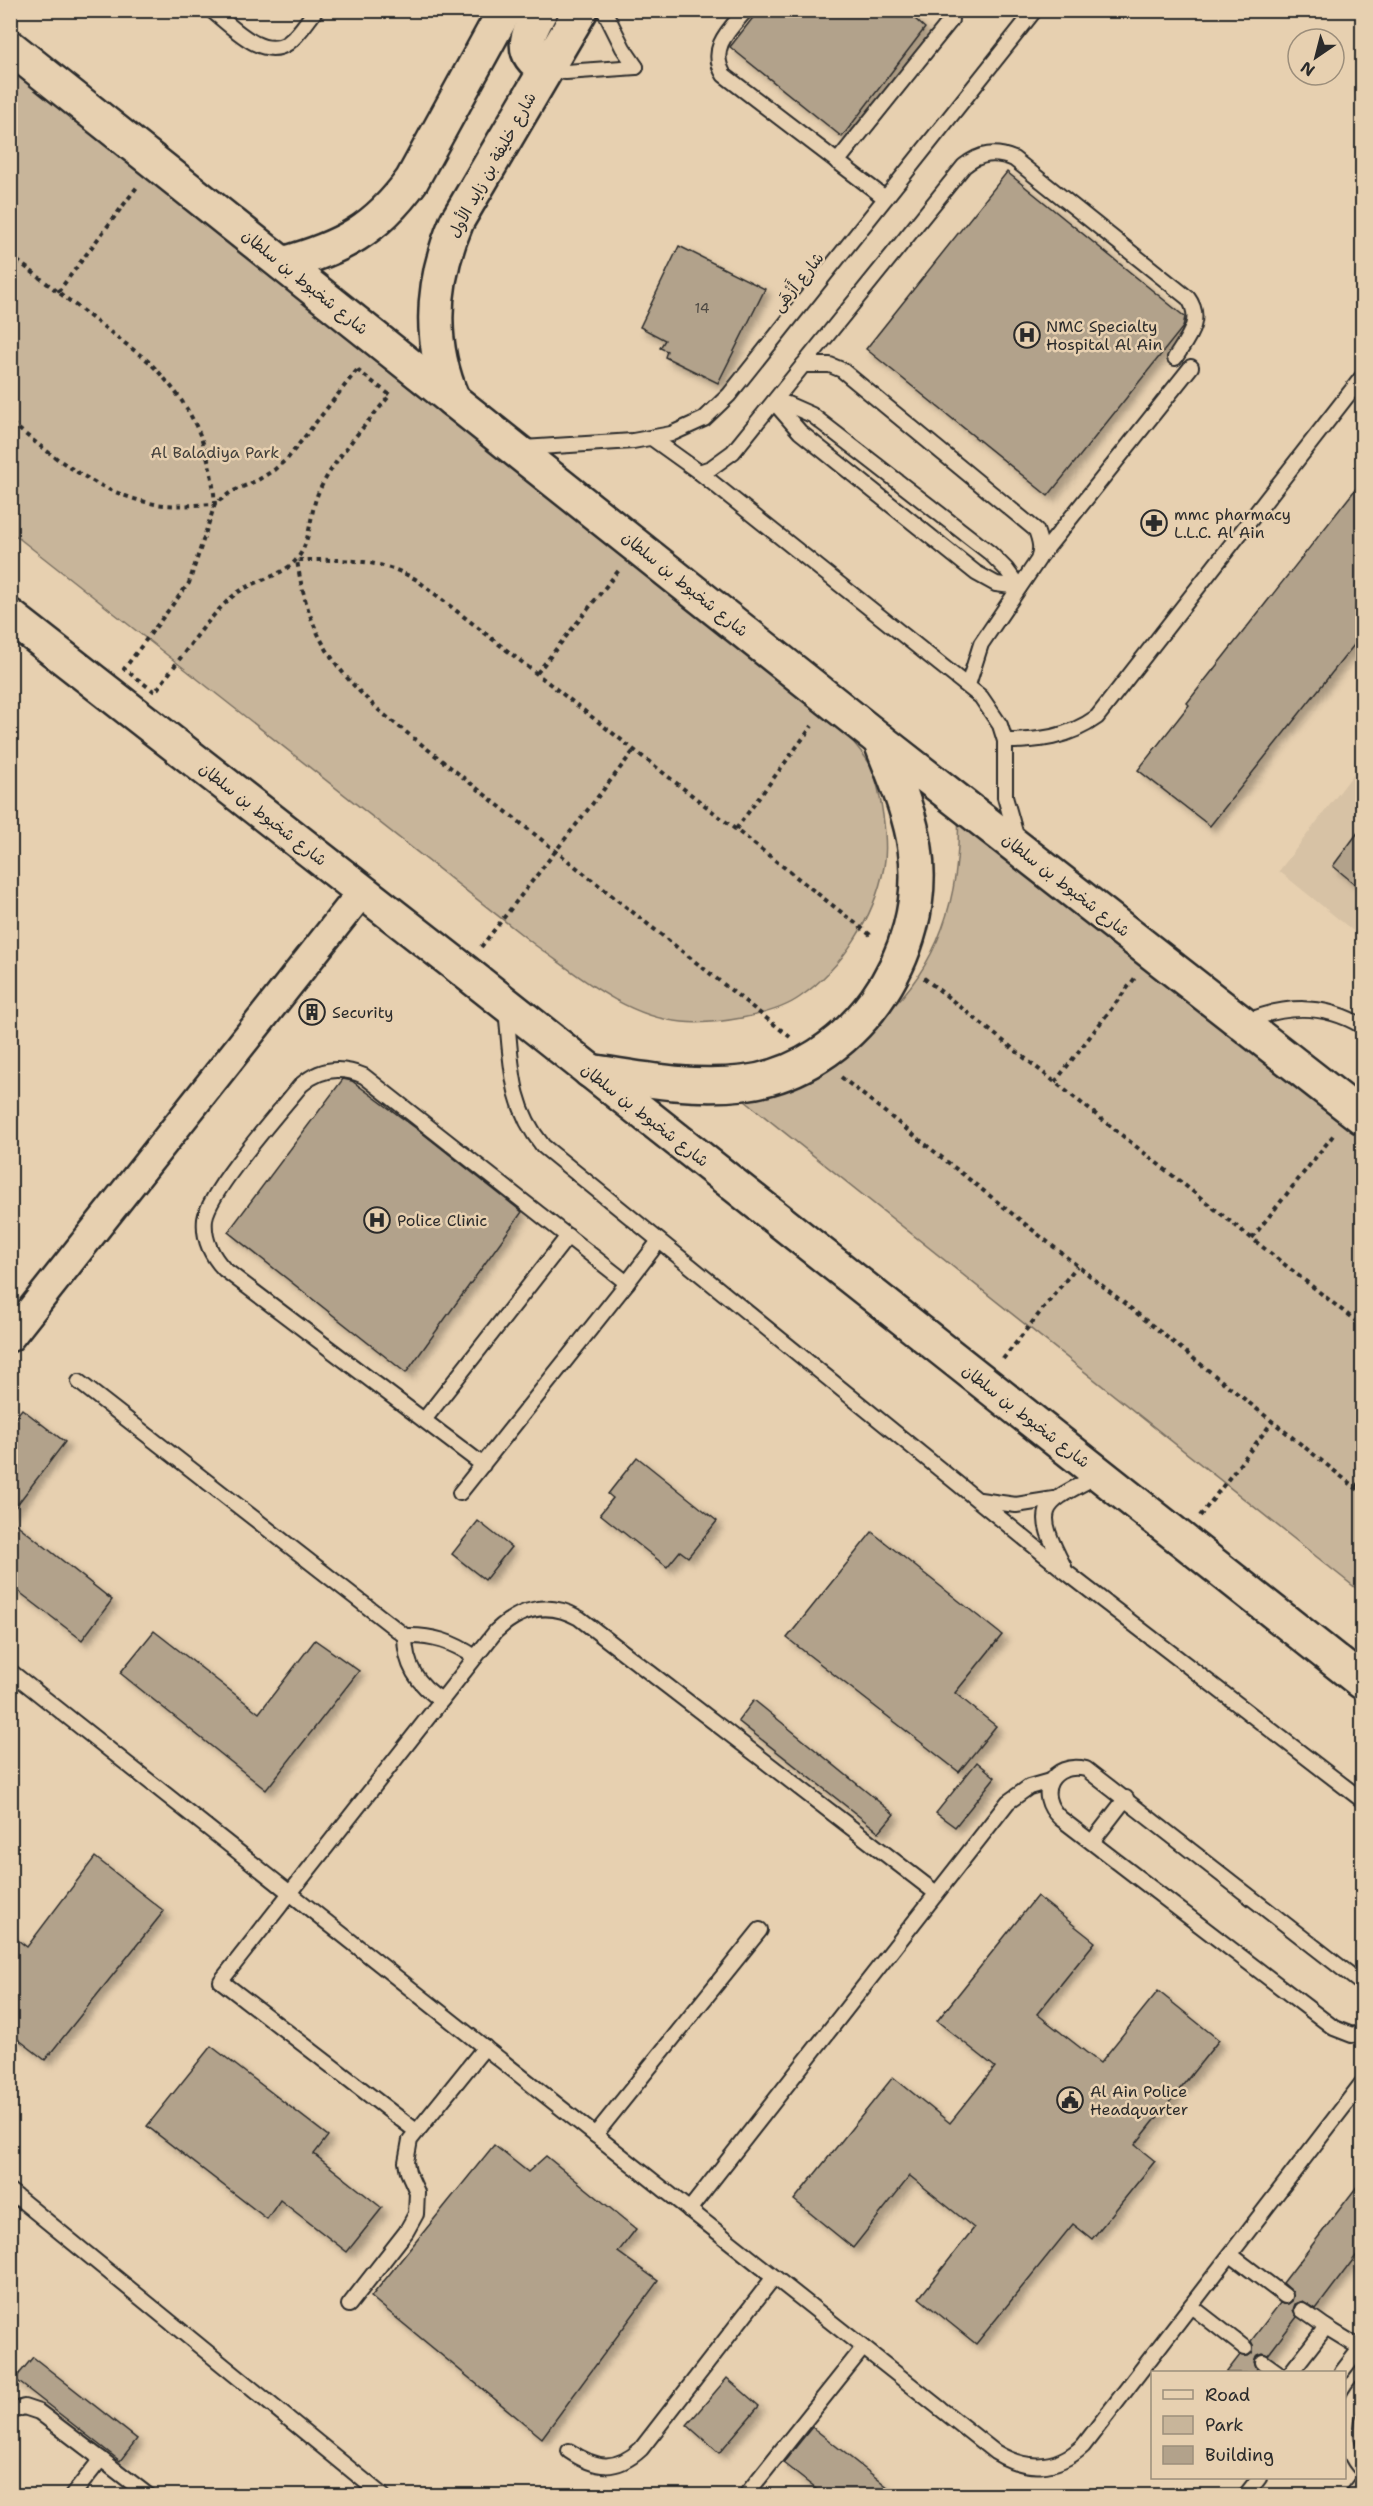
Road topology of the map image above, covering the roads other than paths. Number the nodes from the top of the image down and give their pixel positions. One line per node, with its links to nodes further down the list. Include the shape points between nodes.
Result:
1 (211, 10): 2 (lane, via 256,44 270,49 290,42)
2 (316, 10)
3 (505, 10): 14 (main road, via 399,198 384,215 348,241)
4 (541, 10): 11 (main road, via 527,45 532,59)
5 (581, 10): 11 (main road, شارع خليفة بن زايد الأول)
6 (604, 10): 11 (lane, via 636,67 566,72)
7 (746, 10): 12 (lane, via 719,45 717,60 724,75)
8 (1035, 10): 13 (lane, شارع أَزْهَى)
9 (951, 20): 12 (lane)
10 (10, 47): 14 (main road, شارع شخبوط بن سلطان)
11 (546, 69): 19 (main road, شارع خليفة بن زايد الأول, via 457,221 447,246 435,297 435,324 442,376)
12 (837, 162): 13 (lane)
13 (885, 198): 21 (lane, شارع أَزْهَى, via 729,395 696,423)
14 (283, 264): 19 (main road, شارع شخبوط بن سلطان)
15 (1175, 358): 16 (lane, via 1196,321 1188,298 1014,159 994,153 964,166)
16 (803, 365): 20 (lane); 24 (lane, via 830,365 842,370 1028,523 1040,540)
17 (1191, 367): 24 (lane)
18 (1362, 377): 29 (lane, via 1096,717 1063,735)
19 (453, 400): 22 (main road, شارع شخبوط بن سلطان)
20 (774, 402): 23 (lane, via 733,452); 25 (lane, via 812,415 990,553); 25 (lane, via 800,432 976,573 996,584)
21 (653, 439): 22 (lane, شارع أَزْهَى); 23 (lane)
22 (515, 449): 28 (main road, شارع شخبوط بن سلطان)
23 (699, 472): 27 (lane)
24 (1038, 560): 25 (lane)
25 (1019, 587): 27 (lane, via 981,644)
26 (10, 616): 31 (main road, شارع شخبوط بن سلطان)
27 (968, 685): 29 (lane, via 992,710)
28 (880, 740): 30 (main road, شارع شخبوط بن سلطان); 35 (main road, via 907,813 915,849 917,886 912,924 901,959 866,1015 815,1057 782,1073 746,1083 671,1083)
29 (1005, 741): 30 (lane, via 1005,797)
30 (1023, 852): 33 (main road, شارع شخبوط بن سلطان)
31 (362, 892): 32 (main road, شارع شخبوط بن سلطان); 40 (street)
32 (506, 1005): 35 (main road, شارع شخبوط بن سلطان); 38 (lane, via 516,1098 531,1132 557,1159)
33 (1243, 1024): 34 (lane, via 1276,1011 1302,1008 1329,1012); 36 (main road, شارع شخبوط بن سلطان)
34 (1362, 1026)
35 (588, 1070): 44 (main road, شارع شخبوط بن سلطان)
36 (1358, 1113)
37 (568, 1236): 39 (lane); 42 (lane); 42 (lane, via 364,1076 343,1069 320,1072 301,1085 215,1194 208,1206 205,1233 208,1247 224,1269)
38 (659, 1241): 39 (lane); 47 (lane)
39 (627, 1283): 43 (lane)
40 (10, 1337)
41 (79, 1382): 49 (lane)
42 (424, 1420): 43 (lane)
43 (483, 1465): 45 (lane)
44 (1100, 1474): 46 (lane); 52 (main road, شارع شخبوط بن سلطان)
45 (460, 1493)
46 (1054, 1499): 47 (lane, via 1016,1504); 48 (lane, via 1046,1529)
47 (978, 1500): 48 (lane)
48 (1066, 1572): 56 (lane)
49 (405, 1636): 50 (lane, via 435,1638); 53 (lane, via 413,1673)
50 (475, 1658): 53 (lane); 59 (lane, via 496,1631 520,1613 550,1607 565,1610)
51 (10, 1671): 58 (lane)
52 (1362, 1682)
53 (442, 1700): 58 (lane)
54 (1050, 1781): 55 (lane, via 1056,1773 1076,1766); 57 (lane, via 1047,1791 1052,1811); 59 (lane, via 1029,1787 1008,1802)
55 (1126, 1798): 57 (lane); 61 (lane)
56 (1362, 1800)
57 (1092, 1842): 62 (lane, via 1334,2028 1352,2035)
58 (290, 1893): 63 (lane); 65 (lane, via 221,1981)
59 (936, 1893): 68 (lane)
60 (760, 1930): 66 (lane)
61 (1362, 1984)
62 (1362, 2032)
63 (485, 2047): 65 (lane); 66 (lane)
64 (1362, 2083): 69 (lane)
65 (416, 2131): 72 (lane, via 406,2151 408,2172 417,2192 416,2214)
66 (595, 2135): 68 (lane)
67 (10, 2192): 92 (lane)
68 (689, 2210): 70 (lane)
69 (1231, 2255): 71 (lane); 73 (lane)
70 (774, 2277): 76 (lane); 87 (lane, via 631,2458 606,2466 582,2460)
71 (1285, 2296)
72 (349, 2305)
73 (1191, 2306): 76 (lane, via 1083,2446 1074,2455 1036,2467 1021,2465 995,2452); 78 (lane)
74 (1302, 2310): 75 (lane)
75 (1326, 2327): 77 (lane); 81 (lane)
76 (863, 2348): 95 (lane)
77 (1362, 2348): 82 (lane)
78 (1245, 2349)
79 (1263, 2362): 80 (lane)
80 (1274, 2371)
81 (1293, 2371)
82 (1344, 2371)
83 (1362, 2387): 85 (lane, via 1353,2398)
84 (10, 2412): 88 (lane, via 24,2407 39,2412)
85 (1346, 2424)
86 (1347, 2447): 89 (lane)
87 (569, 2451)
88 (102, 2459): 93 (lane); 94 (lane)
89 (1362, 2470)
90 (1258, 2479): 96 (lane)
91 (1362, 2483): 97 (lane)
92 (373, 2493)
93 (72, 2496)
94 (149, 2496)
95 (746, 2496)
96 (1245, 2496)
97 (1352, 2496)

